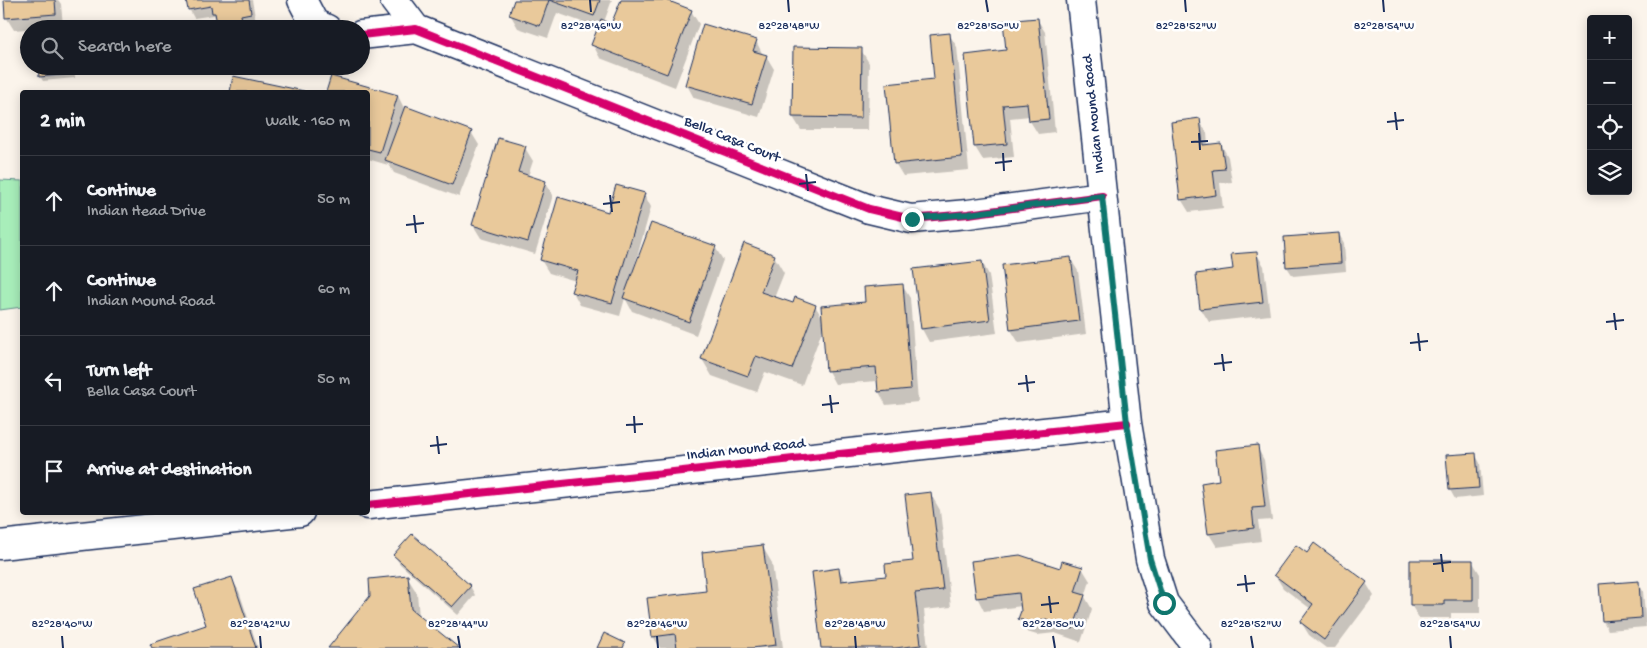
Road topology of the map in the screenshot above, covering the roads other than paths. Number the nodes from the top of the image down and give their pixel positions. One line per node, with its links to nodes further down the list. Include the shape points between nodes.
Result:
1 (302, 0): 4 (street)
2 (394, 0): 5 (street)
3 (1082, 0): 7 (street, Indian Mound Road)
4 (312, 20)
5 (416, 29): 6 (street, Bella Casa Court); 7 (street, Bella Casa Court, via 869,209 912,219)
6 (370, 34)
7 (1102, 196): 8 (street, Indian Mound Road)
8 (1127, 423): 9 (street, Indian Mound Road); 12 (street, via 1150,559 1164,603)
9 (370, 505)
10 (273, 515): 11 (street)
11 (0, 545)
12 (1198, 648)

